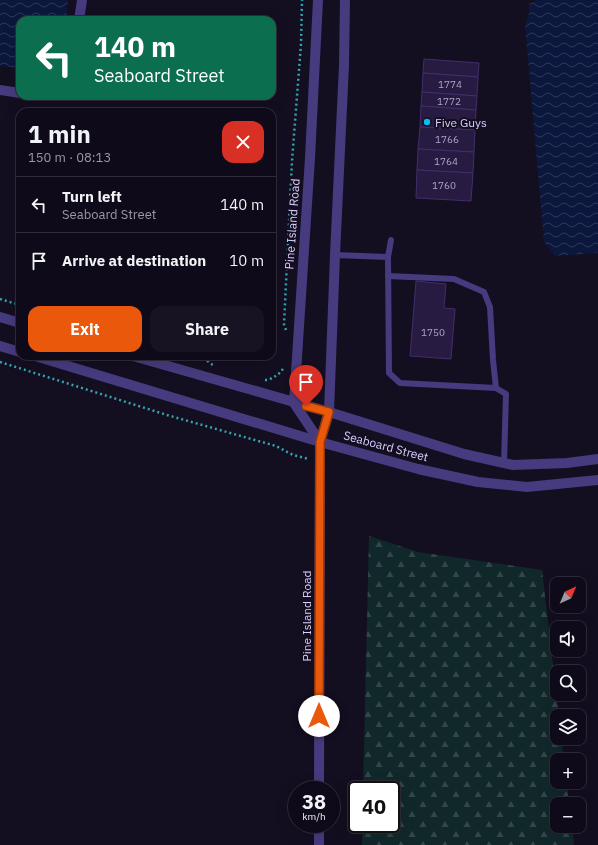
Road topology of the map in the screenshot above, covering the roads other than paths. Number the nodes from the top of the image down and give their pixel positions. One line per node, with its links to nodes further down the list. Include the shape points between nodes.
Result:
1 (82, 0): 4 (street)
2 (318, 0): 18 (street, Pine Island Road)
3 (345, 0): 8 (street, Pine Island Road)
4 (80, 16)
5 (0, 90): 6 (street)
6 (16, 92)
7 (391, 240): 9 (lane)
8 (335, 255): 9 (lane); 19 (street, Pine Island Road)
9 (388, 257): 10 (lane)
10 (388, 276): 17 (lane, via 454,279 484,292 490,307); 17 (lane, via 389,373 400,382)
11 (0, 317): 12 (street)
12 (16, 322)
13 (0, 346): 14 (street)
14 (16, 351)
15 (48, 360): 20 (street, Seaboard Street)
16 (147, 360): 18 (street, Seaboard Street)
17 (496, 388): 22 (lane, via 506,394)
18 (294, 403): 19 (street, Seaboard Street); 20 (street)
19 (329, 412): 20 (street, Pine Island Road); 22 (street, Seaboard Street, via 464,454)
20 (320, 442): 23 (street, Seaboard Street, via 418,469 478,482 527,487); 24 (street, Pine Island Road)
21 (598, 459): 22 (street, Seaboard Street, via 529,465)
22 (504, 463)
23 (598, 480)
24 (319, 781)
25 (319, 833): 26 (street)
26 (319, 845)

